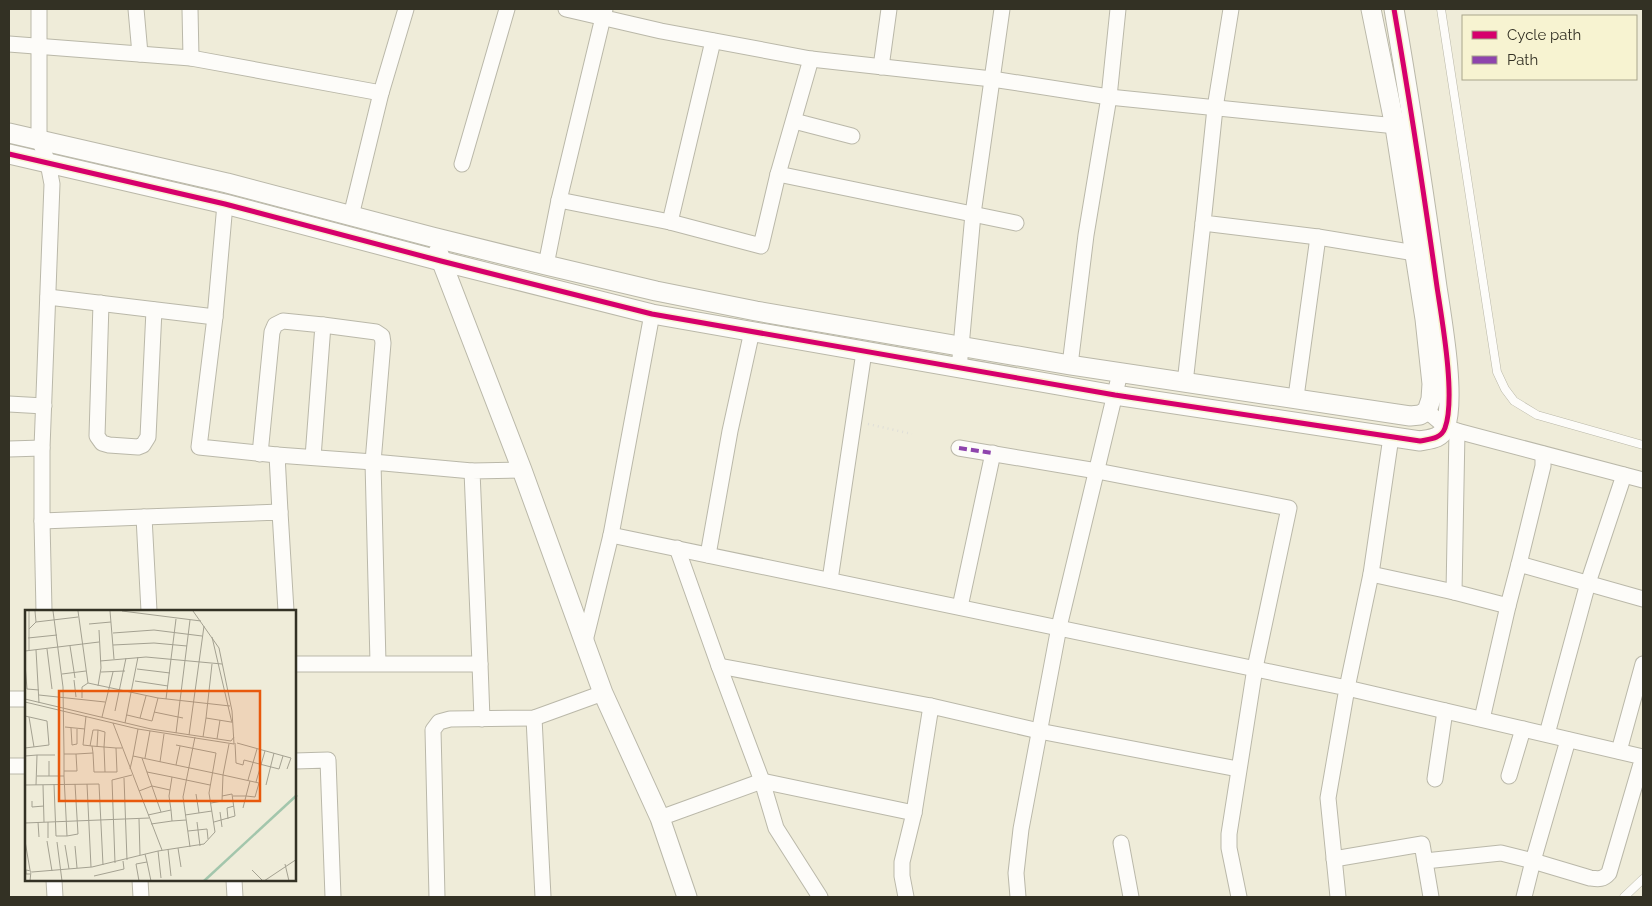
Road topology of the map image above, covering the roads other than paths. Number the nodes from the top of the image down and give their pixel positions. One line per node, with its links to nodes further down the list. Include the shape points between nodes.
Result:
1 (39, 9): 17 (street)
2 (136, 9): 18 (street)
3 (190, 9): 19 (street)
4 (406, 9): 23 (street)
5 (507, 9): 34 (street)
6 (566, 9): 14 (street)
7 (889, 9): 21 (street)
8 (1002, 9): 22 (street)
9 (1118, 9): 24 (street)
10 (1231, 9): 25 (street)
11 (1371, 9): 27 (street)
12 (1394, 9): 28 (street)
13 (1442, 9): 68 (lane, via 1497,372 1514,402 1537,415)
14 (604, 13): 15 (street); 36 (street)
15 (713, 41): 20 (street); 40 (street)
16 (9, 44): 17 (street)
17 (40, 46): 18 (street); 31 (street)
18 (140, 54): 19 (street)
19 (191, 58): 23 (street)
20 (811, 60): 21 (street); 26 (street)
21 (880, 67): 22 (street)
22 (992, 79): 24 (street); 38 (street)
23 (381, 93): 39 (street)
24 (1109, 97): 25 (street); 57 (street, via 1086,235)
25 (1216, 108): 27 (street); 42 (street)
26 (794, 121): 30 (street); 35 (street)
27 (1395, 127): 28 (street); 45 (street)
28 (1414, 127): 66 (street, via 1443,323)
29 (9, 133): 31 (street)
30 (852, 136)
31 (39, 139): 33 (street); 39 (street)
32 (9, 154): 33 (street)
33 (48, 163): 37 (street); 48 (street, via 52,184)
34 (462, 164)
35 (778, 174): 38 (street); 40 (street, via 761,246)
36 (559, 200): 40 (street); 47 (street)
37 (225, 204): 46 (street); 52 (street)
38 (973, 214): 41 (street); 55 (street)
39 (351, 216): 43 (street)
40 (670, 222)
41 (1016, 223)
42 (1203, 224): 44 (street); 60 (street)
43 (432, 237): 46 (street); 47 (street)
44 (1318, 238): 45 (street); 62 (street)
45 (1415, 253): 65 (street, via 1432,384)
46 (442, 261): 51 (street); 78 (street)
47 (546, 265): 55 (street, via 756,311)
48 (48, 297): 49 (street); 64 (street)
49 (101, 303): 50 (street); 50 (street, via 97,436 109,445 138,448 148,437)
50 (154, 310): 52 (street)
51 (652, 314): 54 (street); 86 (street)
52 (215, 317): 73 (street, via 199,447)
53 (323, 325): 73 (street, via 283,321 275,324); 76 (street); 77 (street, via 376,332 382,336)
54 (752, 331): 56 (street); 88 (street)
55 (962, 347): 57 (street); 58 (street)
56 (864, 352): 58 (street); 91 (street)
57 (1070, 365): 59 (street)
58 (959, 368): 61 (street)
59 (1120, 373): 60 (street); 61 (street)
60 (1185, 383): 62 (street)
61 (1115, 395): 67 (street); 80 (street)
62 (1296, 397): 65 (street, via 1410,416)
63 (9, 404): 64 (street)
64 (44, 406): 69 (street)
65 (1427, 411): 66 (street)
66 (1451, 429): 67 (street, via 1436,438 1420,441); 74 (street); 93 (street)
67 (1391, 437): 90 (street)
68 (1643, 445)
69 (42, 448): 71 (street); 85 (street)
70 (959, 448): 72 (street)
71 (9, 449)
72 (993, 453): 80 (street); 96 (street)
73 (260, 454): 75 (street)
74 (1543, 454): 81 (street); 89 (street, via 1543,466)
75 (277, 455): 76 (street); 83 (street)
76 (313, 457): 77 (street)
77 (373, 462): 79 (street); 102 (street)
78 (522, 470): 79 (street); 101 (street)
79 (472, 471): 104 (street)
80 (1097, 471): 100 (street); 107 (street, via 1289,508)
81 (1624, 475): 82 (street); 92 (street)
82 (1643, 480)
83 (280, 512): 84 (street); 99 (street)
84 (144, 517): 85 (street); 98 (street)
85 (42, 521): 97 (street)
86 (612, 535): 87 (street); 101 (street)
87 (677, 548): 88 (street); 106 (street)
88 (708, 555): 91 (street)
89 (1519, 564): 92 (street); 95 (street)
90 (1371, 574): 93 (street); 108 (street)
91 (830, 580): 96 (street)
92 (1588, 584): 94 (street); 119 (street)
93 (1454, 592): 95 (street)
94 (1643, 599)
95 (1508, 606): 116 (street)
96 (960, 607): 100 (street)
97 (44, 610)
98 (148, 610)
99 (286, 610)
100 (1059, 628): 107 (street); 118 (street)
101 (585, 641): 109 (street)
102 (378, 663): 103 (street); 104 (street)
103 (296, 664)
104 (480, 664): 115 (street)
105 (1643, 664): 121 (street)
106 (718, 666): 112 (street); 129 (street)
107 (1255, 668): 108 (street); 126 (street)
108 (1348, 688): 113 (street); 133 (street, via 1328,798)
109 (603, 693): 114 (street); 131 (street)
110 (9, 699): 111 (street)
111 (25, 699)
112 (931, 706): 118 (street); 130 (street)
113 (1445, 710): 116 (street); 128 (street)
114 (534, 718): 115 (street); 145 (street)
115 (482, 719): 144 (street, via 450,719 438,722 434,730)
116 (1482, 719): 117 (street)
117 (1523, 729): 119 (street); 127 (street)
118 (1039, 732): 126 (street); 149 (street, via 1021,829 1016,873)
119 (1547, 734): 120 (street)
120 (1568, 740): 121 (street); 135 (street)
121 (1619, 751): 122 (street)
122 (1643, 757): 135 (street, via 1605,878 1590,878)
123 (296, 761): 143 (street, via 328,760)
124 (9, 766): 125 (street)
125 (25, 766)
126 (1238, 769): 151 (street, via 1229,848)
127 (1509, 776)
128 (1435, 779)
129 (762, 781): 130 (street); 131 (street); 147 (street, via 776,828)
130 (914, 813): 148 (street, via 902,862)
131 (660, 818): 146 (street)
132 (1121, 843): 150 (street)
133 (1334, 859): 134 (street, via 1422,844); 152 (street)
134 (1425, 861): 135 (street, via 1500,853); 153 (street)
135 (1532, 861): 154 (street)
136 (1643, 878): 155 (lane)
137 (54, 881): 140 (street)
138 (140, 881): 141 (street)
139 (234, 881): 142 (street)
140 (55, 897)
141 (141, 897)
142 (235, 897)
143 (333, 897)
144 (437, 897)
145 (543, 897)
146 (687, 897)
147 (820, 897)
148 (906, 897)
149 (1018, 897)
150 (1131, 897)
151 (1239, 897)
152 (1338, 897)
153 (1431, 897)
154 (1524, 897)
155 (1624, 897)

